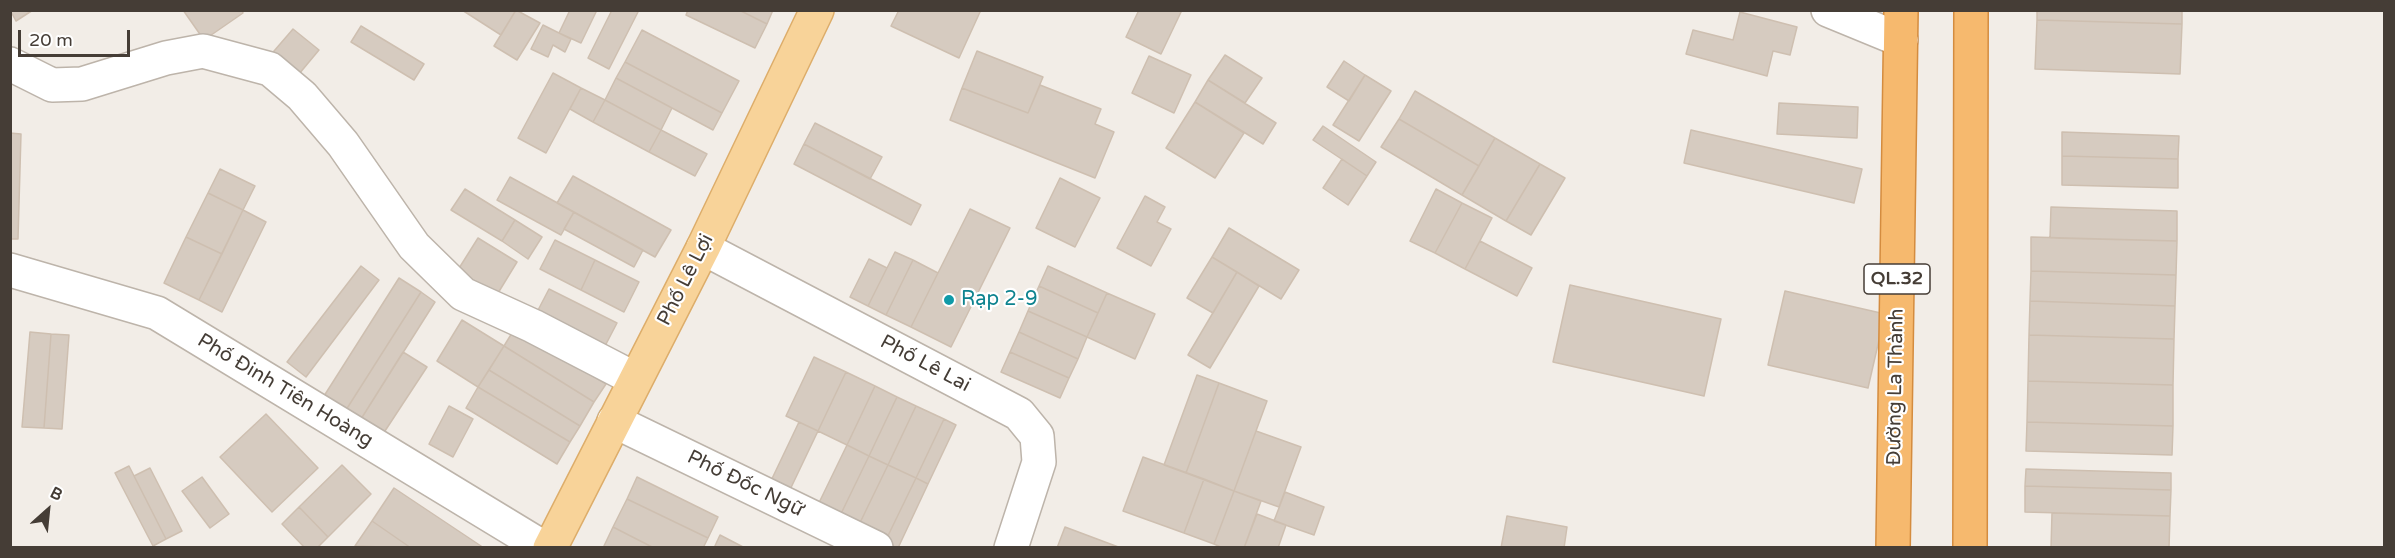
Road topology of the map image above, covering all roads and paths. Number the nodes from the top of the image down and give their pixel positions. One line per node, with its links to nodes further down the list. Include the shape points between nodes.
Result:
1 (817, 10): 6 (main road, Phố Lê Lợi)
2 (1828, 10): 4 (street)
3 (1971, 10): 15 (highway)
4 (1901, 25): 14 (highway, Đường La Thành / QL.32)
5 (10, 64): 8 (street, via 52,85 82,84 203,51 270,69 309,104 343,144 414,246 463,294)
6 (703, 248): 8 (main road, Phố Lê Lợi); 13 (street, Phố Lê Lai, via 1019,414 1037,436 1040,462)
7 (10, 270): 10 (street, Phố Đinh Tiên Hoàng, via 157,314)
8 (635, 379): 9 (main road, Phố Lê Lợi)
9 (614, 421): 11 (main road, Phố Lê Lợi); 12 (street, Phố Đốc Ngữ)
10 (544, 548)
11 (550, 548)
12 (876, 548)
13 (1011, 548)
14 (1893, 548)
15 (1970, 548)

